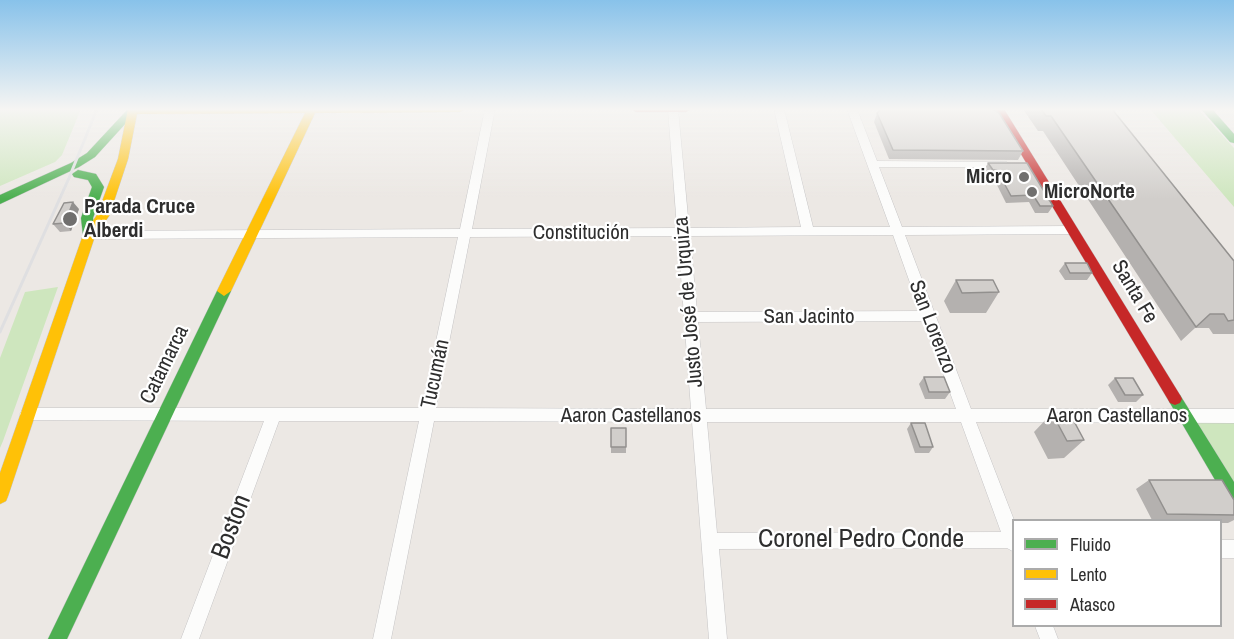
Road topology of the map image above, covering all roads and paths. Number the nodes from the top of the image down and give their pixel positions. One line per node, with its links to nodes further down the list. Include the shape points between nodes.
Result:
1 (108, 139): 13 (street, via 75,165)
2 (127, 139): 9 (street)
3 (298, 139): 21 (street, Catamarca)
4 (484, 139): 19 (street, Tucumán)
5 (675, 139): 17 (street, Justo José de Urquiza)
6 (785, 139): 18 (street)
7 (863, 139): 10 (street, San Lorenzo)
8 (1011, 139): 11 (street, Santa Fe)
9 (126, 143): 12 (street, via 98,166); 20 (street, via 103,216)
10 (872, 164): 11 (street); 16 (street, San Lorenzo)
11 (1021, 165): 15 (street, Santa Fe)
12 (78, 174): 14 (street); 20 (street, via 92,177 98,187 87,218)
13 (0, 200)
14 (0, 208)
15 (1072, 230): 16 (street, Constitución); 30 (street, Santa Fe)
16 (896, 231): 18 (street, Constitución); 22 (street, San Lorenzo)
17 (683, 232): 18 (street, Constitución); 19 (street, Constitución); 23 (street, Justo José de Urquiza)
18 (808, 232)
19 (465, 233): 21 (street, Constitución); 27 (street, Tucumán)
20 (90, 235): 21 (street, Constitución); 24 (street)
21 (251, 235): 25 (street, Catamarca)
22 (928, 316): 23 (street, San Jacinto); 29 (street, San Lorenzo)
23 (691, 317): 28 (street, Justo José de Urquiza)
24 (28, 414): 25 (street, Aaron Castellanos); 32 (street)
25 (164, 415): 26 (street, Aaron Castellanos); 37 (street, Catamarca)
26 (274, 415): 27 (street, Aaron Castellanos); 38 (street, Boston)
27 (428, 415): 28 (street, Aaron Castellanos); 39 (street, Tucumán)
28 (699, 416): 29 (street, Aaron Castellanos); 35 (street, Justo José de Urquiza)
29 (965, 416): 30 (street, Aaron Castellanos); 34 (street, San Lorenzo)
30 (1185, 416): 31 (street, Aaron Castellanos); 33 (street, Santa Fe)
31 (1234, 416)
32 (0, 496)
33 (1234, 497)
34 (1012, 539)
35 (710, 540): 36 (street, Coronel Pedro Conde); 40 (street, Justo José de Urquiza)
36 (1012, 542)
37 (57, 639)
38 (190, 639)
39 (382, 639)
40 (718, 639)

